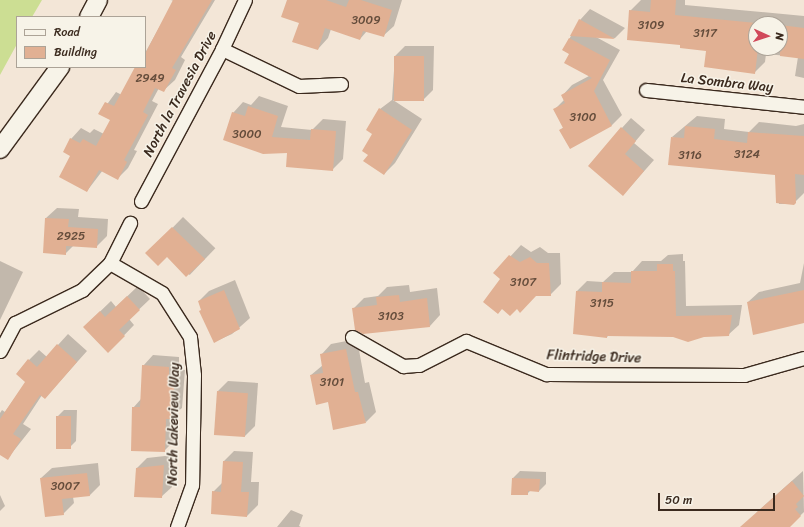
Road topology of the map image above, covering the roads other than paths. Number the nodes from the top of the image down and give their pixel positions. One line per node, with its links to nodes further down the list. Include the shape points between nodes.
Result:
1 (98, 0): 3 (main road)
2 (245, 0): 4 (street, North la Travesia Drive)
3 (90, 16)
4 (222, 49): 6 (street, via 299,86); 10 (street, North la Travesia Drive)
5 (59, 68): 9 (main road)
6 (340, 84)
7 (646, 90): 8 (street, La Sombra Way)
8 (804, 107)
9 (0, 149)
10 (141, 201)
11 (130, 224): 12 (street)
12 (110, 263): 14 (street, via 82,290 15,323); 16 (street, North Lakeview Way, via 162,292 190,337 194,375 192,485)
13 (352, 337): 15 (street, Flintridge Drive, via 404,366 420,364 466,341 546,374 744,375)
14 (0, 351)
15 (804, 358)
16 (177, 527)

